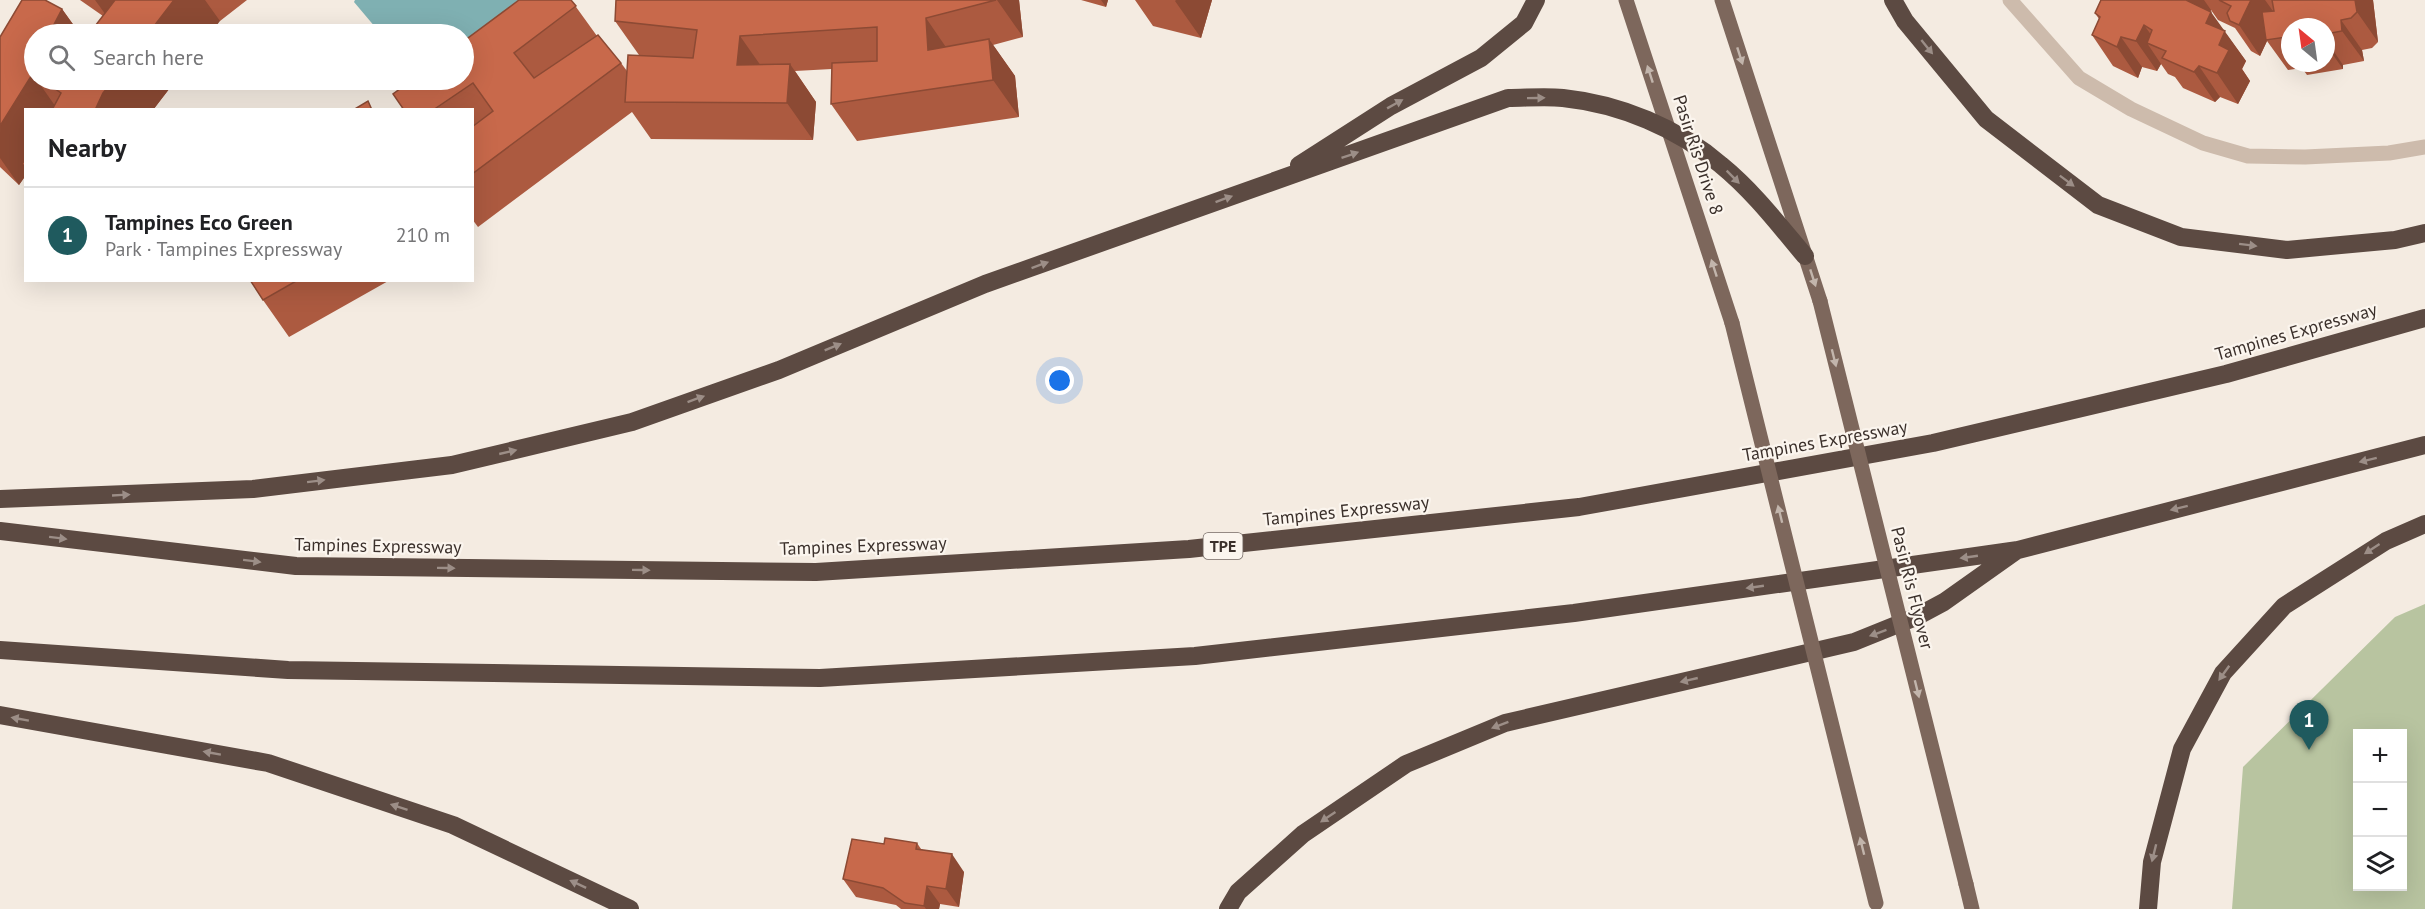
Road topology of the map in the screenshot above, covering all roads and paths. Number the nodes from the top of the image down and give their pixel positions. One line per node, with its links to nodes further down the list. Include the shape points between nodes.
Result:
1 (1536, 0): 8 (highway, one-way to 1, via 1391,106 1481,58 1524,23)
2 (1626, 0): 6 (main road, Pasir Ris Drive 8, one-way to 2)
3 (1722, 0): 10 (main road, one-way to 10)
4 (1893, 0): 9 (highway, one-way to 9, via 1905,21 1986,119 2098,205 2181,237 2287,250 2396,240)
5 (2010, 0): 7 (lane, via 2079,78 2131,109 2203,143 2248,156 2389,153)
6 (1669, 130): 8 (highway, one-way to 6, via 1508,98 1562,98 1617,108); 10 (highway, one-way to 10, via 1721,165); 19 (main road, Pasir Ris Drive 8, one-way to 6, bridge, via 1732,323)
7 (2425, 147)
8 (1275, 180): 13 (highway, one-way to 8, via 253,489 452,465 632,422 779,370 985,284)
9 (2425, 233)
10 (1805, 256): 22 (main road, Pasir Ris Flyover, one-way to 22, bridge, via 1820,301)
11 (2425, 318): 15 (highway, Tampines Expressway / TPE, one-way to 11, via 296,566 816,572 1189,549 1579,507 1921,445 2226,374)
12 (2425, 445): 16 (highway, one-way to 16)
13 (0, 499)
14 (2425, 524): 23 (highway, one-way to 23, via 2386,541 2284,606 2223,673 2182,749 2152,862)
15 (0, 531)
16 (2018, 550): 17 (highway, one-way to 17, via 1574,613 1195,656 820,678 288,670); 21 (highway, one-way to 21, via 1944,602 1854,642 1505,723 1406,764 1303,834 1238,892)
17 (0, 650)
18 (0, 715): 20 (highway, one-way to 18, via 453,825 268,763)
19 (1877, 906)
20 (630, 909)
21 (1228, 909)
22 (1972, 909)
23 (2148, 909)

